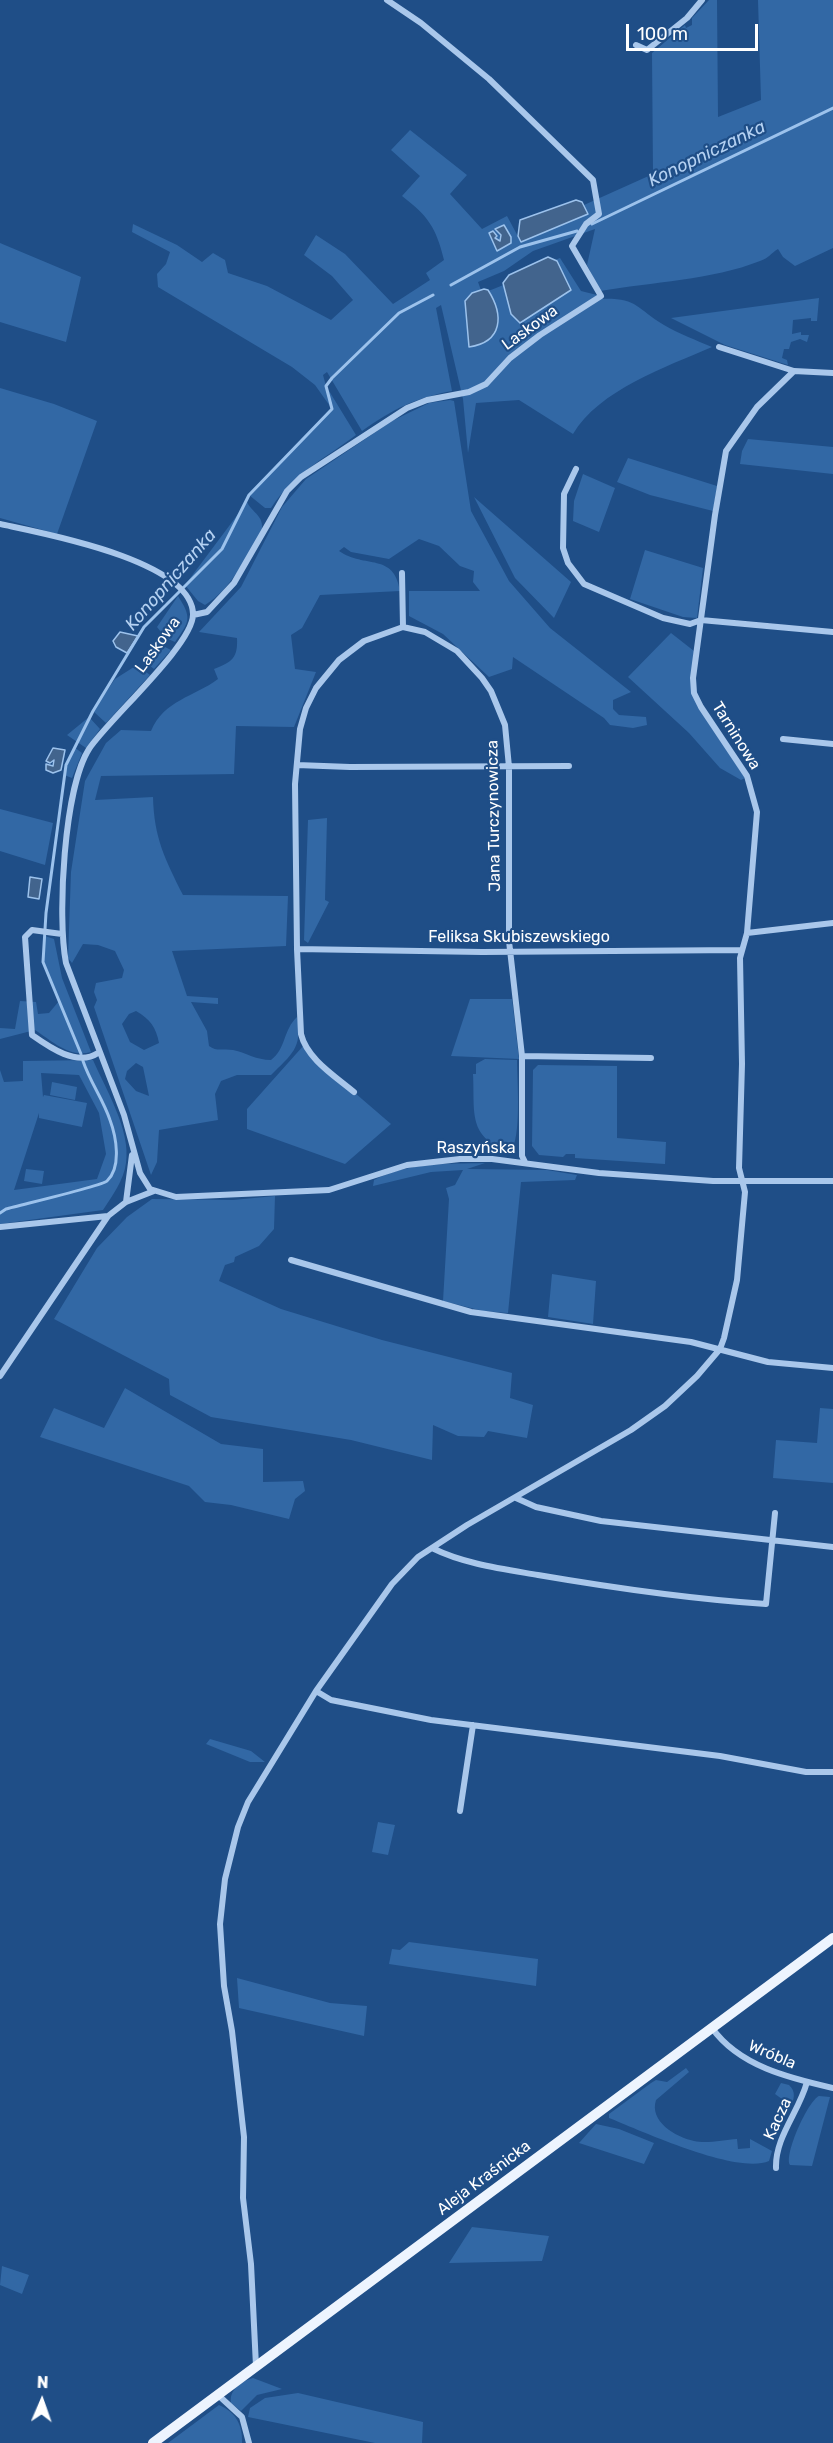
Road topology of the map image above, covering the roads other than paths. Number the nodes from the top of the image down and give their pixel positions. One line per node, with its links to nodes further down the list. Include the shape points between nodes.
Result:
1 (387, 0): 10 (street, Laskowa, via 489,79 593,180 599,214 586,224 572,246 601,296 533,340 486,384 407,408 302,477 286,491 234,583 207,612)
2 (702, 0): 3 (street, via 687,18 647,50)
3 (636, 45)
4 (719, 347): 5 (street)
5 (794, 371): 6 (street); 11 (street, Tarninowa, via 757,407 726,451)
6 (833, 373)
7 (576, 469): 11 (street, via 564,494 563,549 584,584 663,618 690,624)
8 (0, 524): 10 (street, via 115,552 143,564 175,585 190,602)
9 (402, 573): 12 (street)
10 (194, 615): 21 (street, Laskowa, via 169,657 94,743 81,766 67,840)
11 (700, 620): 13 (street); 20 (street, Tarninowa, via 694,693 747,776 757,812)
12 (403, 627): 16 (street, via 364,641 339,660 316,688 300,729); 18 (street, Jana Turczynowicza, via 438,638 457,651 482,678 505,725)
13 (833, 632)
14 (783, 739): 15 (street)
15 (833, 744)
16 (297, 765): 18 (street); 22 (street)
17 (569, 766): 18 (street)
18 (509, 767): 24 (street, Jana Turczynowicza)
19 (833, 923): 20 (street)
20 (747, 933): 23 (street, Tarninowa)
21 (62, 934): 25 (street, Laskowa, via 68,970); 25 (street, via 32,930 25,937 32,1035 50,1048 77,1058)
22 (297, 949): 24 (street, Feliksa Skubiszewskiego); 28 (street, via 304,1045)
23 (742, 950): 24 (street, Feliksa Skubiszewskiego); 32 (street, Tarninowa, via 739,1168)
24 (509, 952): 26 (street, Jana Turczynowicza)
25 (98, 1053): 29 (street, Laskowa, via 124,1115)
26 (522, 1056): 27 (street); 30 (street, Jana Turczynowicza)
27 (651, 1058)
28 (354, 1092)
29 (133, 1152): 33 (street, Laskowa, via 142,1178); 34 (street, Laskowa)
30 (525, 1162): 32 (street, Raszyńska, via 599,1173); 33 (street, Raszyńska, via 460,1158 421,1162 329,1190 176,1197)
31 (833, 1180): 32 (street, Raszyńska)
32 (743, 1182): 38 (street, Tarninowa, via 736,1280)
33 (154, 1191): 34 (street)
34 (126, 1202): 35 (street)
35 (108, 1216): 36 (street); 40 (street)
36 (0, 1227)
37 (291, 1260): 38 (street, via 471,1312 680,1340)
38 (720, 1349): 39 (street, via 768,1362); 41 (street, via 665,1406)
39 (833, 1368)
40 (0, 1376)
41 (516, 1498): 43 (street, via 536,1507 601,1521); 45 (street)
42 (776, 1513): 43 (street)
43 (771, 1541): 44 (street); 45 (street, via 766,1604 565,1579 445,1555)
44 (833, 1547)
45 (432, 1548): 46 (street, via 392,1584)
46 (316, 1691): 47 (street, via 331,1700); 55 (street, via 248,1802 233,1848 221,1908 224,1986 244,2138 243,2198)
47 (473, 1725): 48 (street, via 720,1756 806,1772); 49 (street)
48 (833, 1772)
49 (460, 1811)
50 (833, 1938): 51 (main road, Aleja Kraśnicka)
51 (712, 2028): 52 (street, Wróbla, via 732,2052); 55 (main road, Aleja Kraśnicka)
52 (807, 2082): 53 (street, Wróbla); 54 (street, Kacza, via 803,2099 779,2144)
53 (833, 2088)
54 (776, 2168)
55 (256, 2366): 56 (main road, Aleja Kraśnicka)
56 (218, 2395): 57 (main road, Aleja Kraśnicka); 58 (street, via 242,2417)
57 (153, 2443)
58 (249, 2443)

